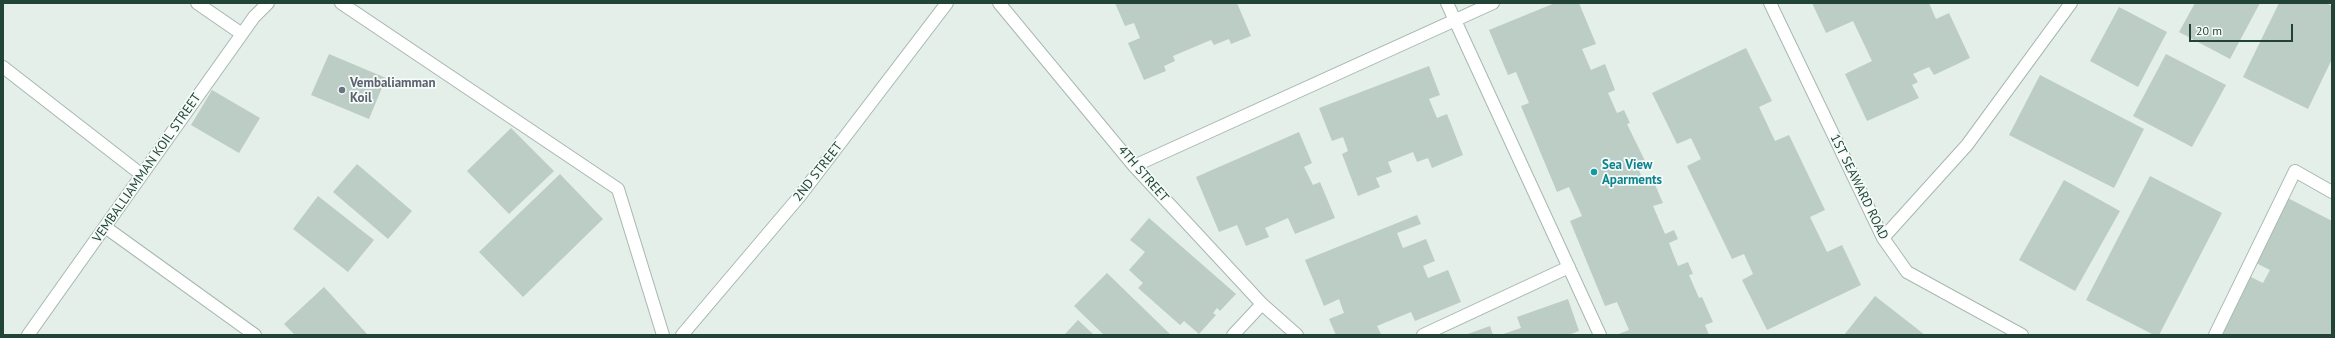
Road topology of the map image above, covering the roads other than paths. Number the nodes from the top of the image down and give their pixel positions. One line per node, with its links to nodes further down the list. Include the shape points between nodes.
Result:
1 (198, 3): 11 (street)
2 (268, 3): 11 (street, VEMBALLIAMMAN KOIL STREET)
3 (341, 3): 22 (street, via 618,189)
4 (946, 3): 23 (street, 2ND STREET, via 799,196)
5 (999, 3): 13 (street, 4TH STREET)
6 (1447, 3): 10 (street)
7 (1493, 3): 10 (street)
8 (1770, 3): 17 (street, 1ST SEAWARD ROAD)
9 (2071, 3): 17 (street, via 1967,146)
10 (1456, 20): 13 (street); 18 (street)
11 (242, 34): 14 (street, VEMBALLIAMMAN KOIL STREET)
12 (3, 66): 14 (street)
13 (1134, 166): 19 (street, 4TH STREET)
14 (142, 175): 16 (street, VEMBALLIAMMAN KOIL STREET)
15 (2332, 192): 29 (street, via 2295,171)
16 (105, 227): 20 (street, VEMBALLIAMMAN KOIL STREET); 21 (street)
17 (1883, 238): 28 (street, 1ST SEAWARD ROAD, via 1907,272)
18 (1569, 267): 26 (street); 27 (street)
19 (1262, 304): 24 (street); 25 (street, 4TH STREET)
20 (28, 335)
21 (255, 335)
22 (663, 335)
23 (682, 335)
24 (1233, 335)
25 (1297, 335)
26 (1423, 335)
27 (1600, 335)
28 (2022, 335)
29 (2215, 335)

